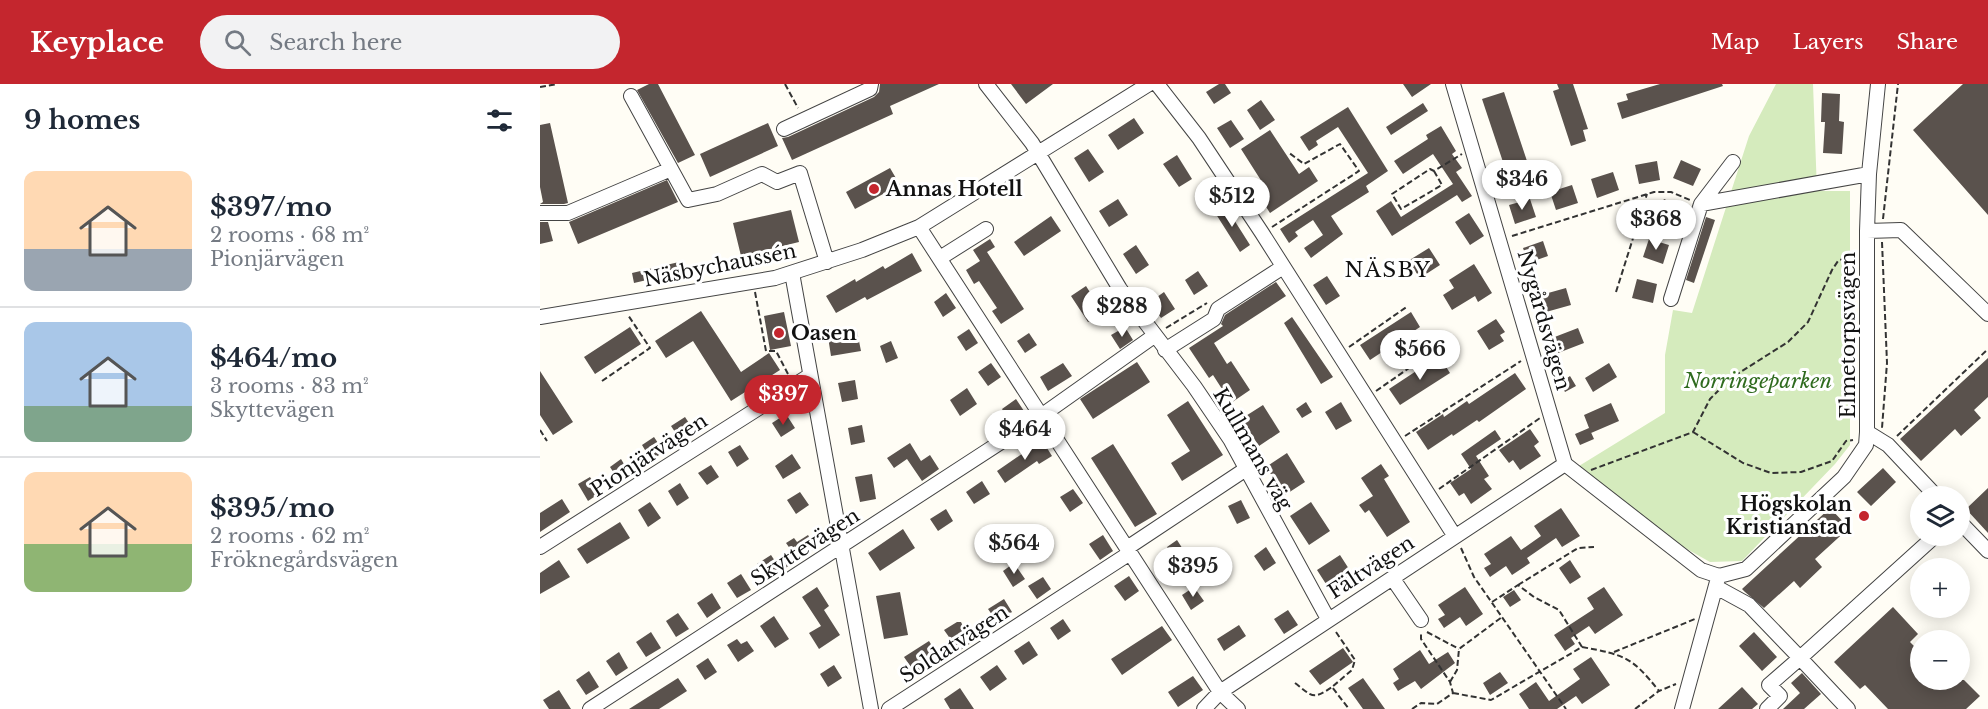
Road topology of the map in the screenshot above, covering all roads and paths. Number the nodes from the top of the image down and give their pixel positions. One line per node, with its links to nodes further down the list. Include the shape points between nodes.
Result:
1 (557, 84): 10 (path)
2 (785, 84): 12 (path)
3 (871, 84): 12 (street, via 870,89)
4 (986, 84): 16 (street, Kullmans väg)
5 (1149, 84): 16 (street, Näsbychaussén)
6 (1157, 84): 28 (street, via 1199,138)
7 (1453, 84): 14 (street, Nygårdsvägen)
8 (1878, 84): 20 (street, Elmetorpsvägen)
9 (1898, 84): 27 (path)
10 (540, 87)
11 (631, 96): 18 (street)
12 (804, 120): 13 (street)
13 (784, 129)
14 (1472, 148): 19 (path); 29 (street, Nygårdsvägen)
15 (1288, 152): 28 (path, via 1304,164 1340,144 1359,171)
16 (1038, 153): 24 (street, Näsbychaussén); 42 (street, Kullmans väg, via 1120,289)
17 (1733, 162): 22 (street)
18 (671, 169): 23 (street, via 568,213); 32 (street, via 688,200 717,194 762,174 777,182 800,173)
19 (1434, 171): 19 (path, via 1430,169 1392,194 1401,209 1442,185)
20 (1869, 174): 22 (street); 26 (street, Elmetorpsvägen)
21 (1647, 194): 22 (path, via 1671,192); 29 (path); 36 (path)
22 (1701, 204): 37 (street)
23 (540, 213)
24 (919, 227): 31 (street); 32 (street, Näsbychaussén)
25 (986, 228): 31 (street)
26 (1867, 231): 27 (street); 56 (street, Elmetorpsvägen)
27 (1882, 231): 40 (street, via 1901,230); 59 (path, via 1887,363)
28 (1262, 233): 33 (street)
29 (1501, 239): 46 (street, Nygårdsvägen)
30 (1857, 253): 55 (path, via 1838,261 1808,322 1788,342 1731,378 1710,399)
31 (940, 258): 53 (street)
32 (827, 262): 34 (street, Näsbychaussén)
33 (1283, 267): 44 (street, via 1218,309 1214,319); 47 (street)
34 (792, 273): 41 (street, Näsbychaussén); 48 (street)
35 (754, 289): 50 (path, via 765,351 776,351)
36 (1616, 292)
37 (1671, 299)
38 (1408, 306): 47 (path)
39 (626, 312): 49 (path, via 650,348)
40 (1988, 314)
41 (540, 317)
42 (1154, 336): 44 (street, Kullmans väg); 53 (street, Skyttevägen)
43 (1988, 349): 59 (path)
44 (1165, 350): 61 (street, Kullmans väg, via 1200,395)
45 (1435, 350): 51 (path)
46 (1533, 353): 52 (street, Nygårdsvägen); 58 (path)
47 (1339, 354): 51 (street)
48 (809, 376): 50 (street, Pionjärvägen); 70 (street)
49 (602, 381)
50 (794, 385): 68 (street, Pionjärvägen)
51 (1366, 398): 58 (street)
52 (1550, 411): 60 (street, Nygårdsvägen); 64 (path)
53 (1041, 416): 70 (street, Skyttevägen); 71 (street)
54 (540, 430): 57 (path)
55 (1693, 432): 56 (path, via 1743,464 1771,473 1801,472 1832,461 1846,441); 62 (path)
56 (1863, 436): 59 (street); 74 (street, Elmetorpsvägen, via 1866,445 1844,477 1746,569)
57 (547, 441)
58 (1395, 442): 64 (street)
59 (1884, 442): 63 (street)
60 (1565, 464): 62 (street); 66 (street, Fältvägen)
61 (1246, 469): 71 (street, Soldatvägen); 79 (street, Kullmans väg)
62 (1579, 475): 74 (street)
63 (1926, 486)
64 (1429, 496): 66 (street)
65 (1970, 532): 72 (street)
66 (1454, 535): 73 (street, Fältvägen); 76 (path, via 1474,577)
67 (1924, 546): 84 (street)
68 (540, 547)
69 (1593, 547): 75 (path, via 1578,548)
70 (840, 548): 94 (street, Skyttevägen); 95 (street)
71 (1128, 551): 91 (street); 96 (street, Soldatvägen)
72 (1988, 551)
73 (1393, 579): 79 (street, Fältvägen); 80 (street)
74 (1718, 581): 77 (street); 84 (street, via 1749,605)
75 (1518, 585): 76 (path); 81 (path, via 1558,610)
76 (1492, 602): 78 (path)
77 (1708, 613): 83 (path); 86 (street)
78 (1502, 617): 82 (path); 85 (path)
79 (1328, 619): 89 (path, via 1354,660 1352,670); 91 (street, Fältvägen)
80 (1421, 620)
81 (1582, 646): 83 (path); 85 (path)
82 (1459, 649): 87 (path, via 1457,670); 87 (path, via 1421,629 1421,639)
83 (1613, 652): 90 (path, via 1638,665)
84 (1800, 658): 93 (street); 104 (street, via 1769,685 1780,696)
85 (1540, 672): 92 (path, via 1491,700); 101 (path)
86 (1689, 679): 90 (path); 103 (street)
87 (1450, 682): 92 (path)
88 (1295, 683): 89 (path, via 1318,697)
89 (1332, 687): 99 (path)
90 (1659, 691): 102 (path)
91 (1220, 692): 97 (street, Fältvägen); 98 (street)
92 (1453, 693): 100 (path, via 1437,704 1422,703)
93 (1838, 706)
94 (590, 709)
95 (871, 709)
96 (889, 709)
97 (1204, 709)
98 (1238, 709)
99 (1349, 709)
100 (1412, 709)
101 (1566, 709)
102 (1635, 709)
103 (1682, 709)
104 (1767, 709)

